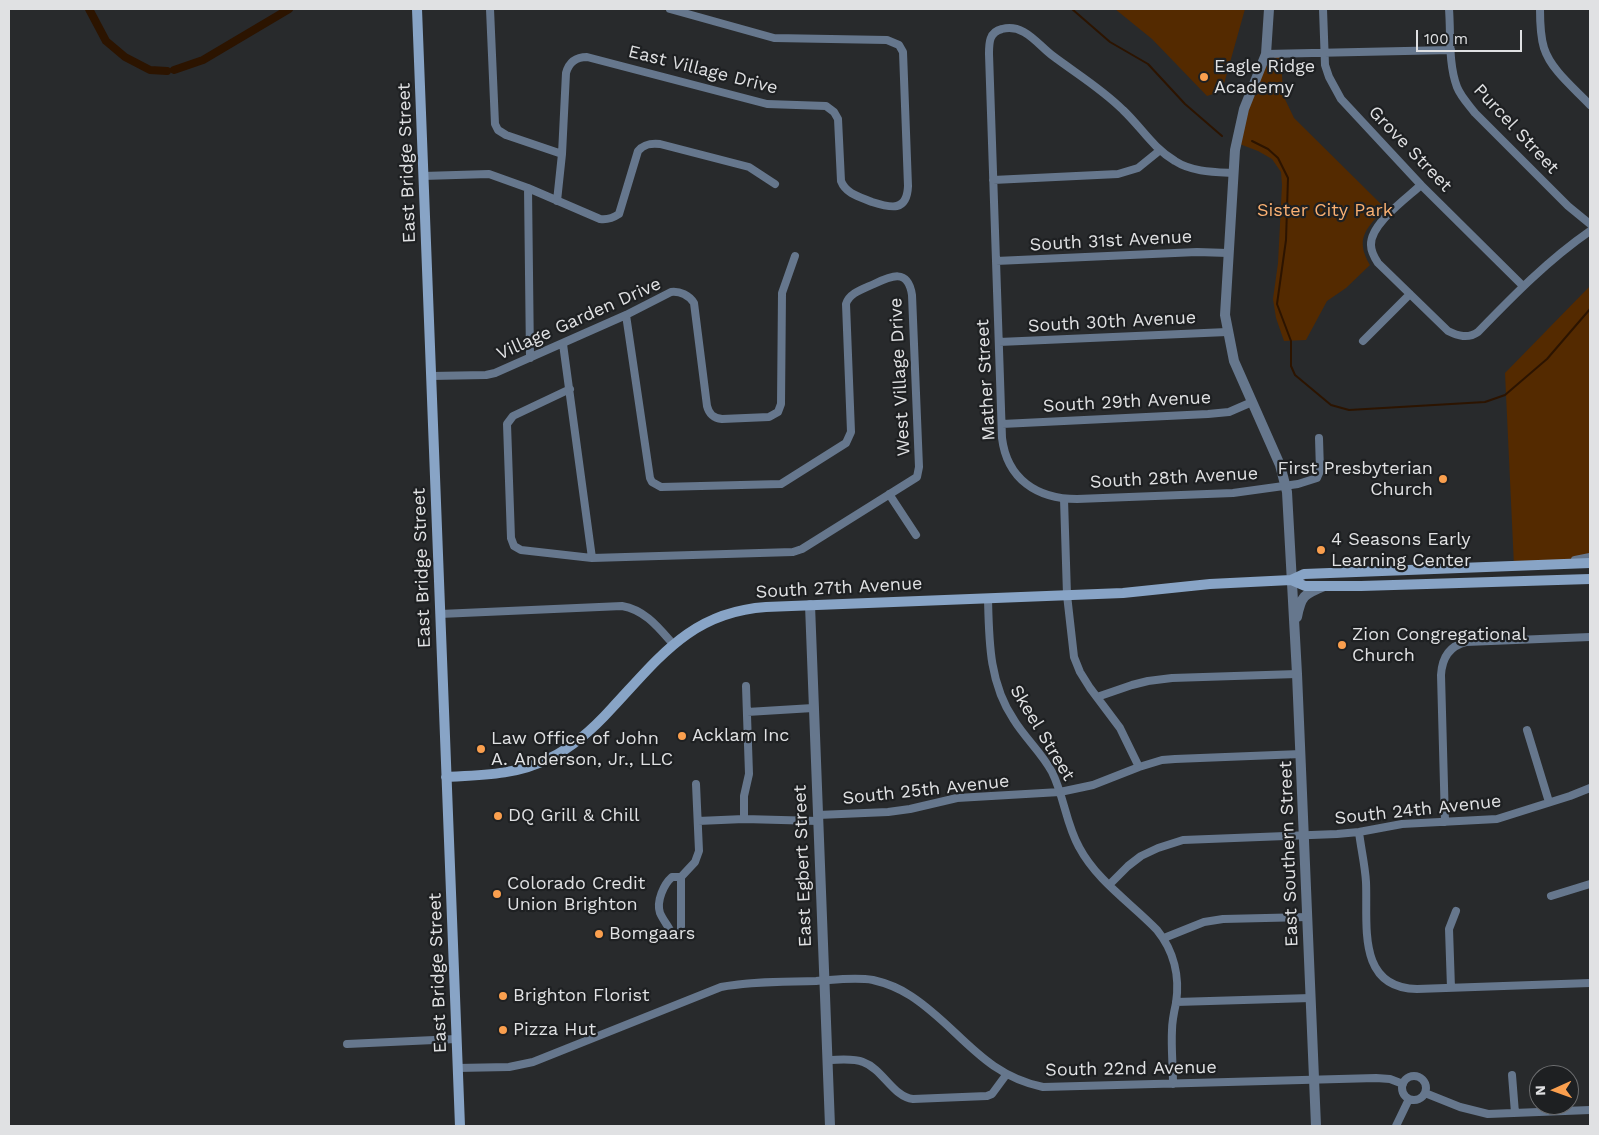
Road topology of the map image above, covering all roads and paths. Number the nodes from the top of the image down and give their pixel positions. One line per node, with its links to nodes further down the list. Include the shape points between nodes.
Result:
1 (417, 9): 15 (main road, East Bridge Street)
2 (490, 9): 13 (street, via 495,124 506,135)
3 (670, 9): 13 (street, East Village Drive, via 774,38 887,40 899,45 904,61 908,186 905,201 888,207 844,189 838,119 826,106 767,104 587,57 575,59 567,69)
4 (1269, 9): 10 (street, East Southern Street)
5 (1323, 9): 9 (street, Grove Street)
6 (1450, 9): 8 (street, Purcel Street)
7 (1540, 9): 11 (street, via 1544,49 1555,68)
8 (1451, 50): 9 (street); 21 (street, Purcel Street, via 1458,88 1475,113)
9 (1325, 53): 10 (street); 18 (street, Grove Street, via 1329,77 1341,99)
10 (1266, 54): 14 (street, East Southern Street, via 1244,109 1235,150)
11 (1590, 105)
12 (1159, 151): 14 (street, via 1177,163 1197,170); 16 (street, via 1138,168 1118,174); 16 (street, Mather Street, via 1122,108 1022,30 1003,28 990,40 989,54)
13 (562, 154): 20 (street, East Village Drive)
14 (1234, 173): 23 (street, East Southern Street)
15 (424, 176): 19 (street, via 490,174); 34 (main road, East Bridge Street)
16 (993, 180): 25 (street, Mather Street)
17 (775, 184): 20 (street, via 749,167 657,143 644,146 638,152 621,211 613,218 600,219)
18 (1421, 185): 26 (street, Grove Street); 27 (street, via 1378,225 1370,246 1378,263)
19 (528, 188): 20 (street); 33 (street)
20 (557, 201)
21 (1590, 224)
22 (1590, 231): 26 (street)
23 (1228, 253): 25 (street, South 31st Avenue); 29 (street, East Southern Street)
24 (795, 256): 28 (street, Village Garden Drive, via 782,293 780,404 778,412 769,417 717,419 710,414 694,303 686,295 671,292)
25 (996, 261): 31 (street, Mather Street)
26 (1523, 286): 27 (street, via 1478,332 1468,336 1448,331)
27 (1410, 294): 30 (street)
28 (626, 315): 32 (street, Village Garden Drive); 40 (street, West Village Drive, via 652,482 661,488 778,484 846,443 850,436 847,300 891,276 904,279 911,288 913,304 919,471 915,478)
29 (1227, 332): 31 (street, South 30th Avenue); 36 (street, East Southern Street, via 1234,361)
30 (1363, 341)
31 (998, 342): 37 (street, Mather Street)
32 (563, 344): 33 (street, Village Garden Drive); 35 (street)
33 (530, 358): 34 (street, Village Garden Drive, via 486,375)
34 (431, 376): 53 (main road, East Bridge Street)
35 (570, 389): 44 (street); 44 (street, West Village Drive, via 508,420 511,538 514,546 521,550)
36 (1252, 402): 37 (street, South 29th Avenue, via 1229,412 1208,414); 39 (street, East Southern Street, via 1278,459)
37 (1002, 424): 41 (street, Mather Street, via 1005,453 1018,476 1038,492)
38 (1319, 438): 39 (street, South 28th Avenue, via 1320,471 1317,478)
39 (1285, 484): 41 (street, South 28th Avenue, via 1233,493); 48 (street, East Southern Street)
40 (889, 494): 42 (street); 44 (street, West Village Drive, via 797,552)
41 (1064, 499): 50 (street)
42 (916, 535)
43 (1590, 557): 46 (street)
44 (592, 558)
45 (1590, 563): 46 (main road, South 27th Avenue)
46 (1551, 564): 48 (main road, South 27th Avenue, via 1304,574)
47 (1590, 579): 49 (main road, South 27th Avenue)
48 (1291, 580): 49 (main road, South 27th Avenue, via 1305,586); 50 (main road, South 27th Avenue, via 1210,584 1123,594); 54 (street, East Southern Street)
49 (1325, 586): 54 (street, via 1302,599)
50 (1067, 595): 51 (main road, South 27th Avenue); 61 (street, via 1074,657)
51 (988, 598): 52 (main road, South 27th Avenue); 70 (street, Skeel Street, via 991,658 997,687 1013,719 1051,771)
52 (810, 605): 56 (main road, South 27th Avenue, via 757,607 728,613 697,627); 62 (street, East Egbert Street)
53 (440, 614): 56 (street, via 622,606 643,613); 67 (main road, East Bridge Street)
54 (1295, 633): 59 (street, East Southern Street)
55 (1590, 637): 58 (street, via 1472,641 1456,645)
56 (673, 644): 67 (main road, South 27th Avenue, via 587,734 562,752 512,772)
57 (1441, 646): 58 (street)
58 (1447, 652): 75 (street, via 1441,675)
59 (1297, 674): 61 (street, via 1164,679 1132,685); 65 (street, East Southern Street)
60 (746, 686): 63 (street)
61 (1097, 697): 66 (street, via 1120,728)
62 (813, 708): 63 (street); 72 (street, East Egbert Street)
63 (747, 712): 73 (street, via 749,774 744,796)
64 (1527, 730): 71 (street)
65 (1301, 754): 66 (street, South 25th Avenue, via 1162,760); 77 (street, East Southern Street)
66 (1139, 767): 70 (street, South 25th Avenue, via 1093,785)
67 (446, 777): 92 (main road, East Bridge Street)
68 (696, 784): 74 (street)
69 (1590, 788): 71 (street, South 24th Avenue)
70 (1060, 792): 72 (street, South 25th Avenue, via 957,798 910,809); 80 (street, Skeel Street, via 1078,846)
71 (1549, 802): 75 (street, South 24th Avenue, via 1497,819)
72 (818, 818): 73 (street, South 25th Avenue); 86 (street, East Egbert Street)
73 (744, 819): 74 (street, South 25th Avenue)
74 (698, 821): 78 (street, via 697,858)
75 (1445, 822): 76 (street, South 24th Avenue, via 1402,824)
76 (1359, 832): 77 (street, South 24th Avenue); 85 (street, via 1366,881 1368,949 1373,965)
77 (1304, 835): 80 (street, South 24th Avenue, via 1175,842 1141,856); 83 (street, East Southern Street)
78 (681, 877): 78 (street, via 672,877 666,882 660,901 660,912 672,934 680,934 682,930)
79 (1590, 884): 81 (street)
80 (1109, 885): 84 (street, Skeel Street)
81 (1551, 896)
82 (1456, 911): 89 (street, via 1449,929)
83 (1308, 917): 84 (street, via 1223,919 1204,922); 90 (street, East Southern Street)
84 (1164, 938): 91 (street, Skeel Street, via 1175,967)
85 (1382, 977): 88 (street); 89 (street, via 1409,989)
86 (824, 981): 94 (street, East Egbert Street); 95 (street, South 22nd Avenue, via 721,987 533,1062 509,1068); 96 (street, South 22nd Avenue, via 871,980 902,990)
87 (1590, 983): 89 (street)
88 (1376, 984)
89 (1451, 988)
90 (1311, 998): 91 (street); 98 (street, East Southern Street)
91 (1176, 1002): 99 (street, Skeel Street, via 1172,1030)
92 (456, 1039): 93 (street); 95 (main road, East Bridge Street)
93 (347, 1044)
94 (828, 1060): 96 (street, via 856,1060 869,1064 904,1096 914,1099 987,1096); 106 (street, East Egbert Street)
95 (457, 1068): 105 (main road, East Bridge Street)
96 (1006, 1075): 99 (street, South 22nd Avenue, via 1029,1084 1053,1088)
97 (1512, 1075): 104 (street)
98 (1314, 1079): 99 (street, South 22nd Avenue); 100 (street, South 22nd Avenue, via 1376,1078); 107 (street, East Southern Street)
99 (1173, 1084)
100 (1403, 1084): 101 (street, via 1411,1077 1419,1077 1425,1082); 102 (street, via 1403,1094)
101 (1425, 1093): 102 (street, via 1420,1099); 104 (street, via 1472,1111)
102 (1409, 1099): 108 (street)
103 (1590, 1110): 104 (street)
104 (1515, 1113)
105 (460, 1126)
106 (830, 1126)
107 (1316, 1126)
108 (1396, 1126)

